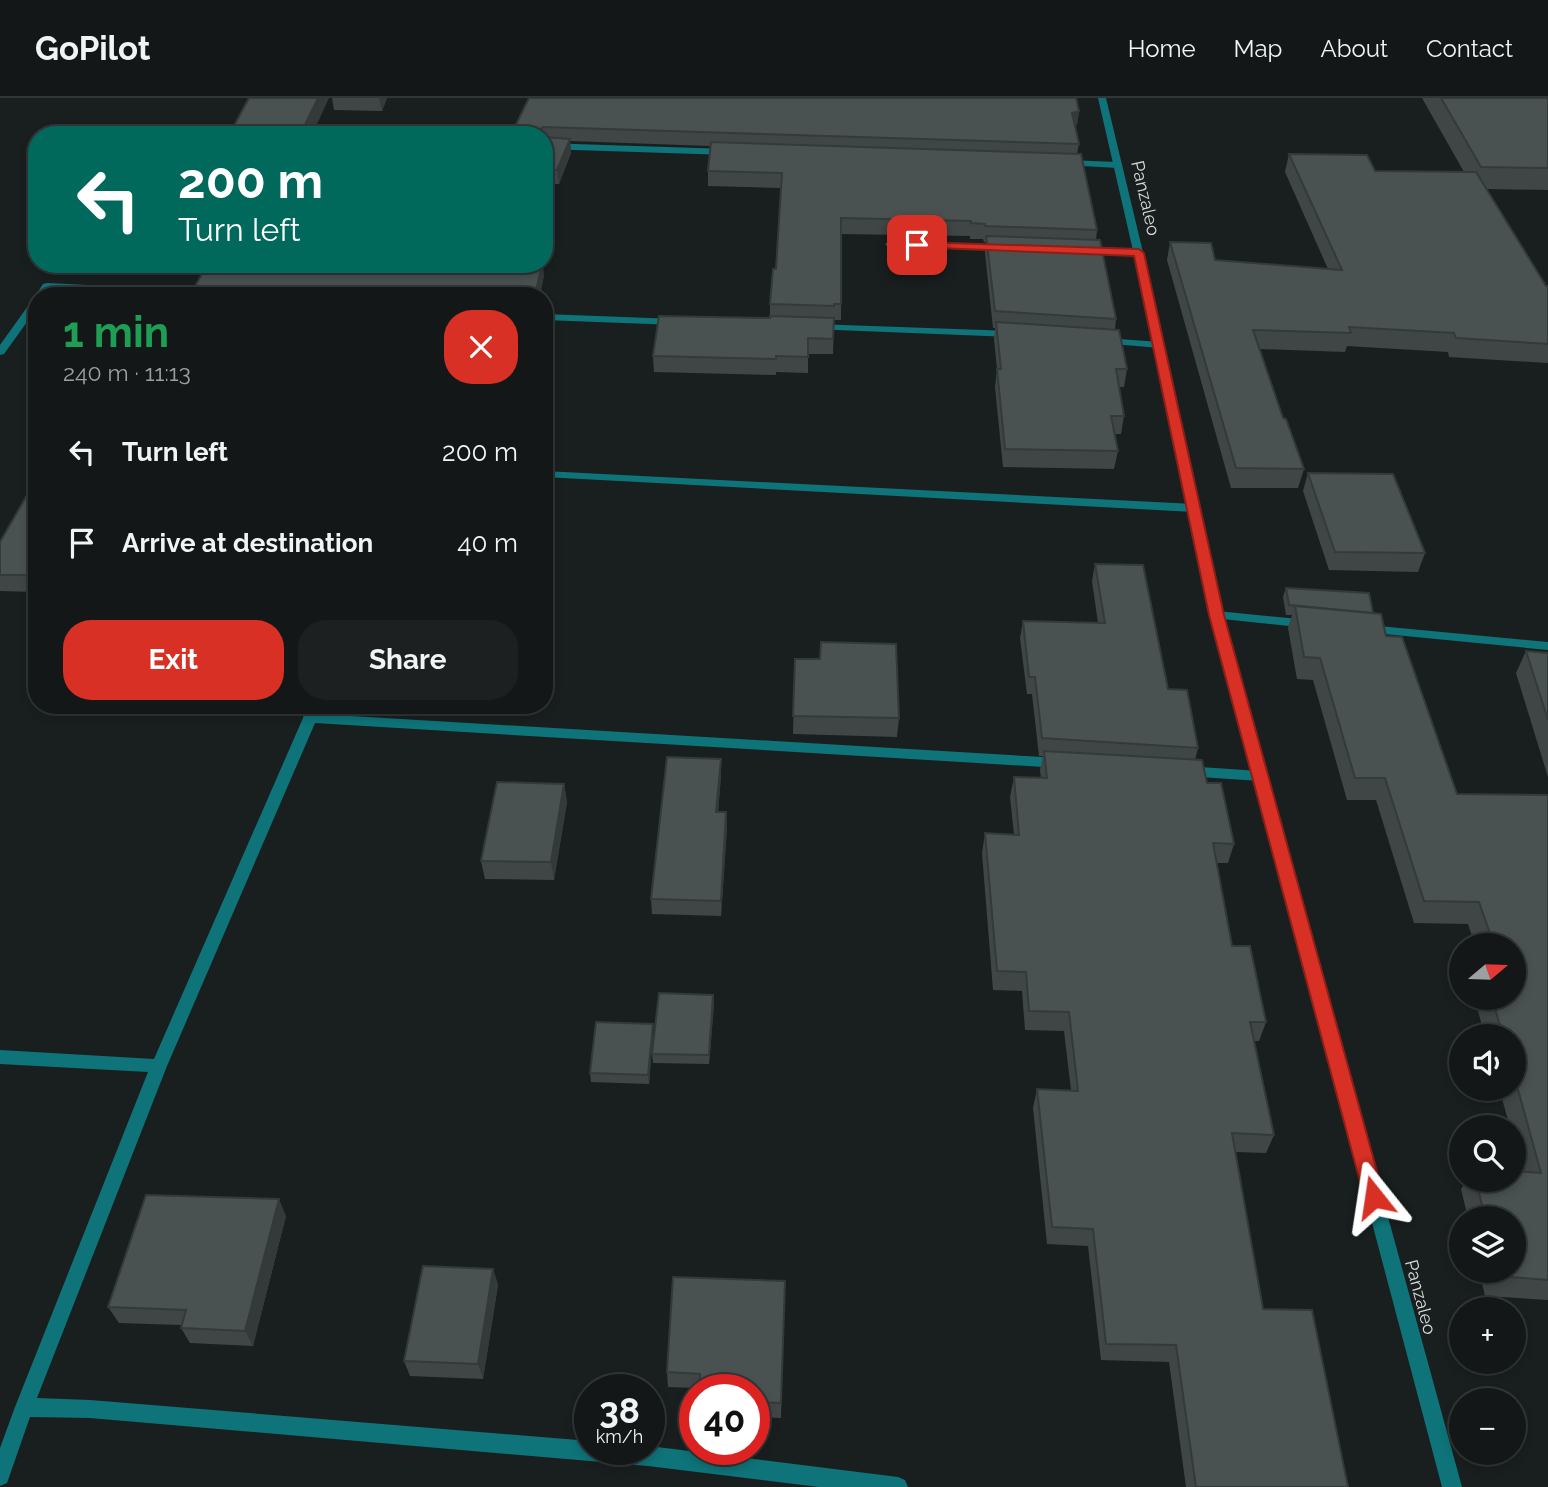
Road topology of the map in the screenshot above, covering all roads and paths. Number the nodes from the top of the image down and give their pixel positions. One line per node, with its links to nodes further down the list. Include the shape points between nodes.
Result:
1 (1102, 98): 5 (street, Panzaleo)
2 (553, 146): 3 (street)
3 (736, 152)
4 (1050, 163): 5 (street)
5 (1118, 165): 9 (street, Panzaleo)
6 (890, 244): 7 (street)
7 (1014, 248)
8 (1070, 250): 9 (street)
9 (1139, 253): 18 (street, Panzaleo)
10 (46, 287): 11 (street)
11 (67, 287)
12 (28, 313): 19 (street)
13 (553, 317): 14 (street)
14 (682, 322)
15 (806, 327): 16 (street)
16 (1026, 335)
17 (1093, 340): 18 (street)
18 (1160, 345): 21 (street, Panzaleo)
19 (0, 352)
20 (553, 474): 21 (street)
21 (1194, 508): 22 (street, Panzaleo)
22 (1217, 615): 23 (street); 30 (street, Panzaleo)
23 (1327, 625)
24 (1355, 628): 25 (street)
25 (1548, 646)
26 (311, 714): 32 (street)
27 (341, 714): 28 (street)
28 (1081, 765)
29 (1164, 770): 30 (street)
30 (1260, 776): 36 (street, Panzaleo)
31 (0, 1057): 32 (street)
32 (159, 1066): 33 (street)
33 (24, 1407): 34 (street); 35 (street, via 648,1456)
34 (0, 1476)
35 (898, 1487)
36 (1452, 1487)

